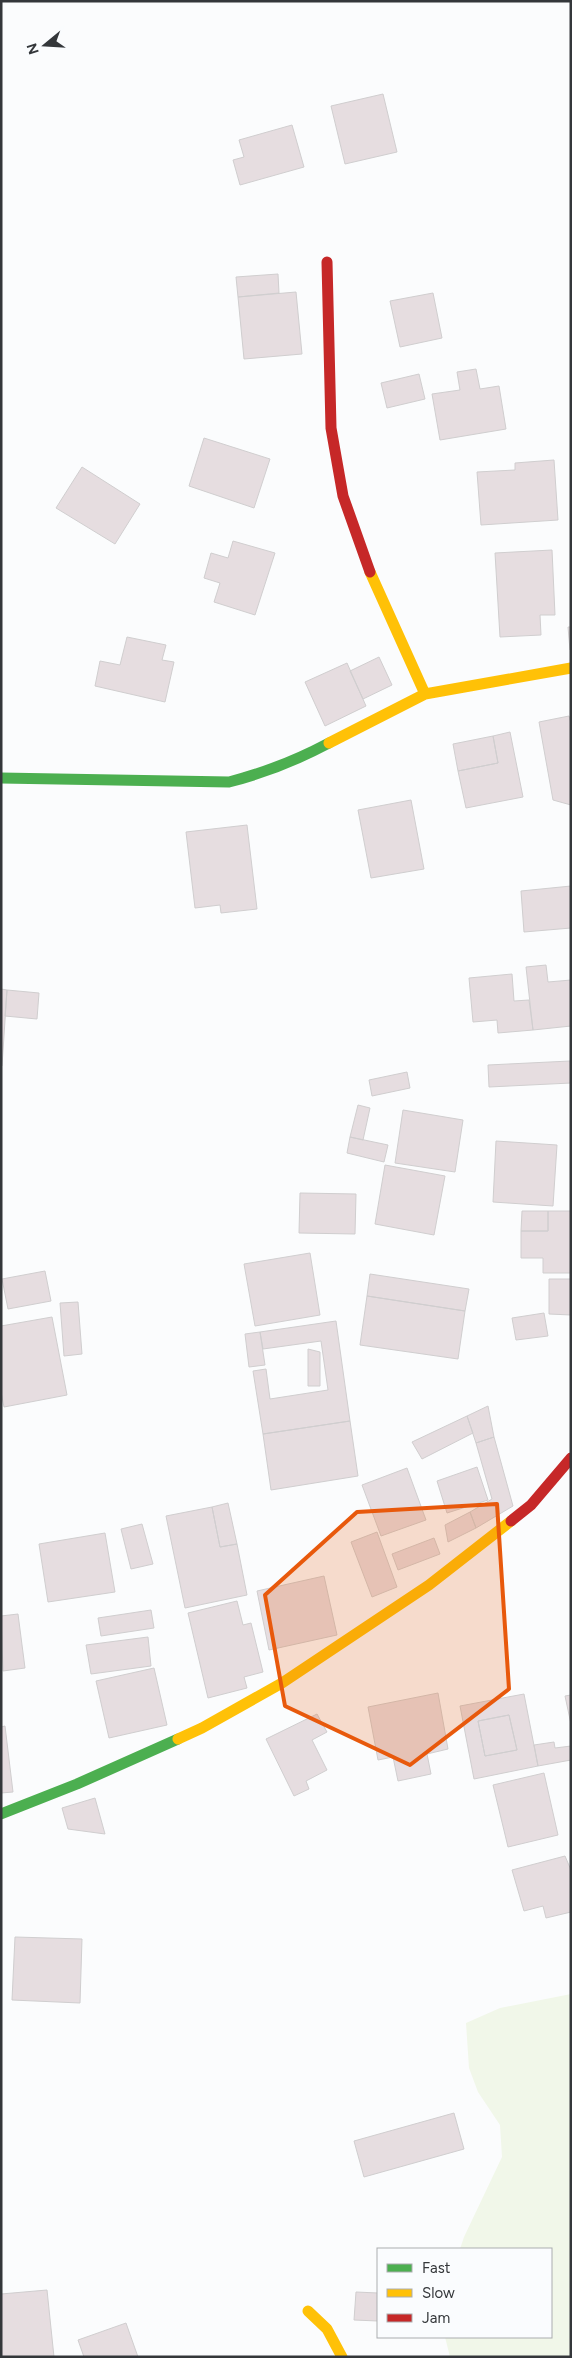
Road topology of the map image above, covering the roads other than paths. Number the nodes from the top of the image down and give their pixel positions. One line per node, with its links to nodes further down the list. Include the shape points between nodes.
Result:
1 (327, 262): 3 (street, via 331,428 344,496 363,556)
2 (571, 668): 3 (street)
3 (425, 694): 4 (street, via 307,755 257,775 229,782)
4 (1, 778)
5 (571, 1458): 6 (street, via 531,1505 430,1585 282,1683 202,1728)
6 (1, 1814)
7 (308, 2311): 8 (street, via 327,2329)
8 (342, 2357)

